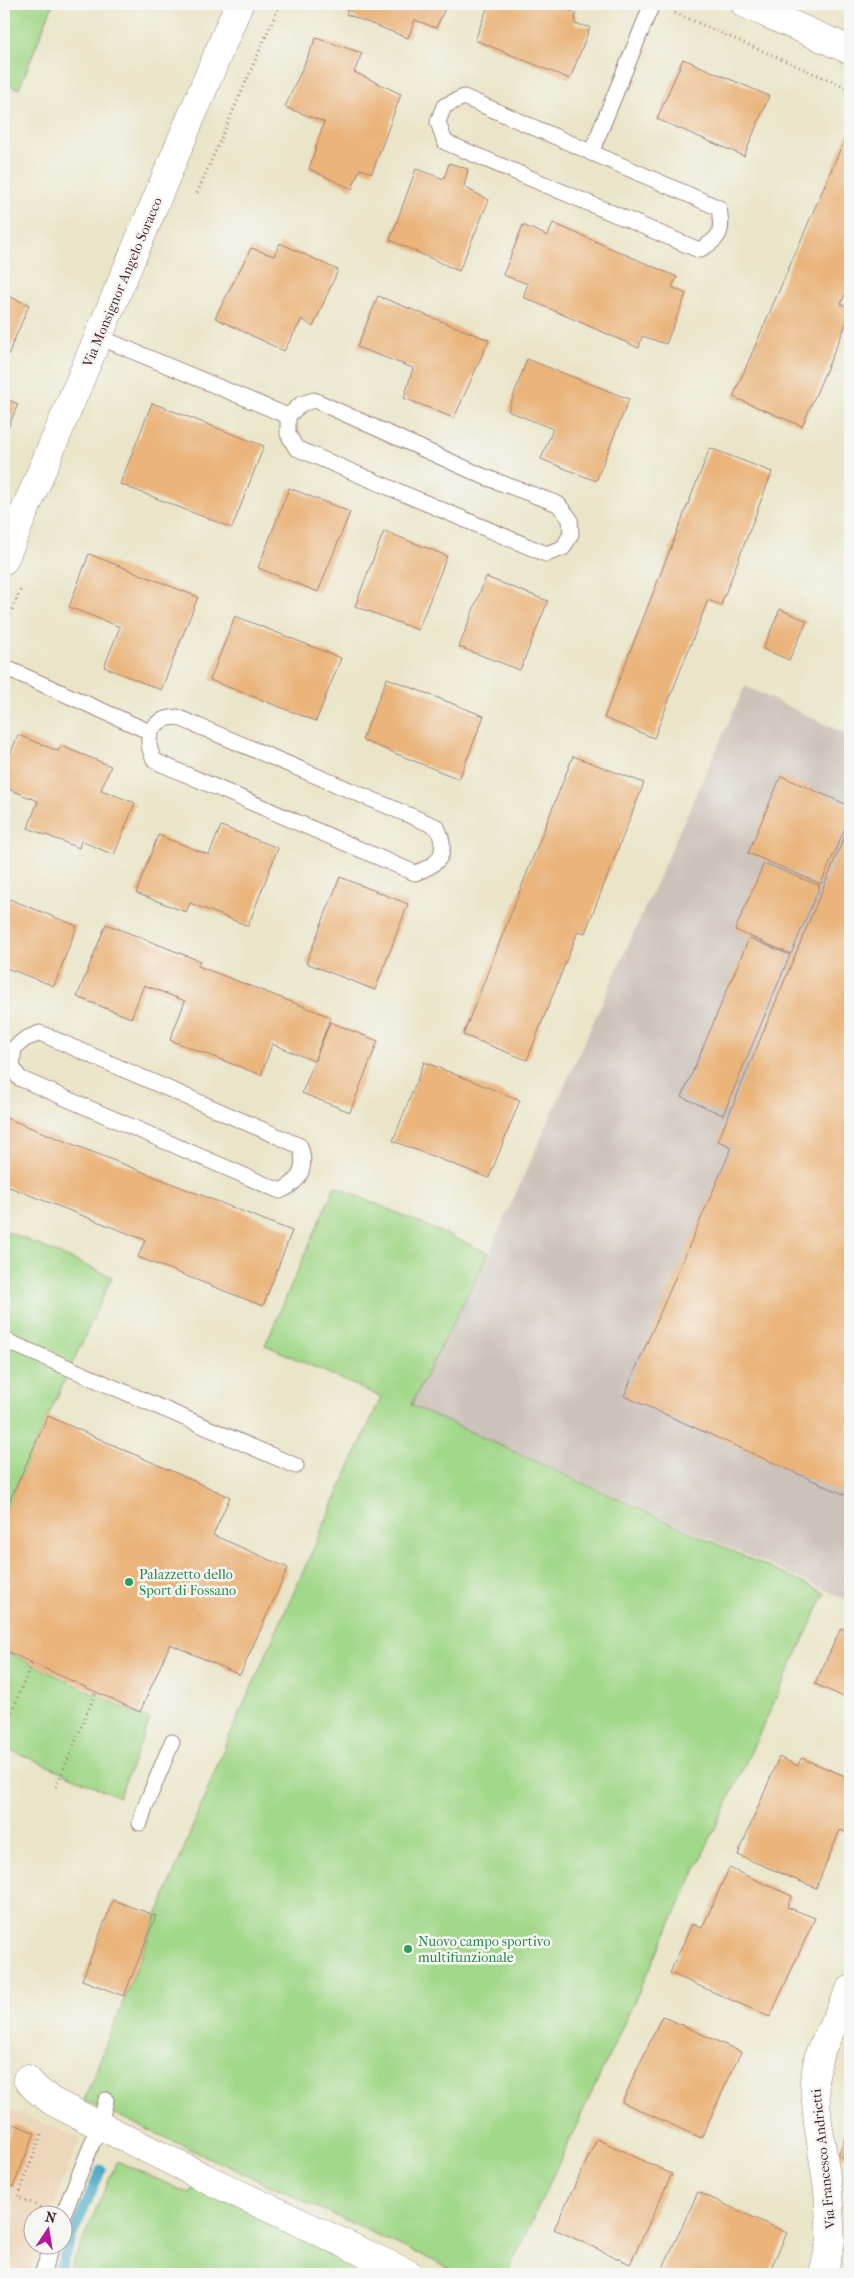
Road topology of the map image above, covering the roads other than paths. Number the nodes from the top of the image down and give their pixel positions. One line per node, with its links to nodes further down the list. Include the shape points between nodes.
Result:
1 (239, 4): 6 (street, Via Monsignor Angelo Soracco)
2 (652, 4): 5 (lane)
3 (745, 4): 4 (street)
4 (850, 50)
5 (591, 153): 5 (lane, via 464,97 444,106 438,122 445,142 699,250 715,242 722,228 719,208)
6 (99, 337): 7 (lane); 8 (street, Via Monsignor Angelo Soracco)
7 (288, 416): 7 (lane, via 288,434 296,448 546,554 563,548 571,534 570,518 558,504 485,477 314,400 301,404)
8 (4, 560)
9 (4, 667): 10 (lane)
10 (150, 732): 10 (lane, via 148,750 154,761 415,873 431,868 441,857 443,840 437,827 177,717 161,720)
11 (9, 1046): 11 (lane, via 40,1033 300,1146 304,1157 301,1174 292,1186 280,1191 19,1078 12,1066)
12 (4, 1340): 13 (lane)
13 (296, 1466)
14 (172, 1742): 15 (lane)
15 (140, 1823)
16 (850, 1990): 23 (street, Via Francesco Andrietti, via 819,2054 814,2081 831,2241)
17 (27, 2079): 18 (street, via 53,2102)
18 (103, 2112): 19 (lane); 22 (street, via 204,2178)
19 (66, 2206)
20 (48, 2256): 21 (lane)
21 (42, 2274)
22 (410, 2274)
23 (823, 2274)

